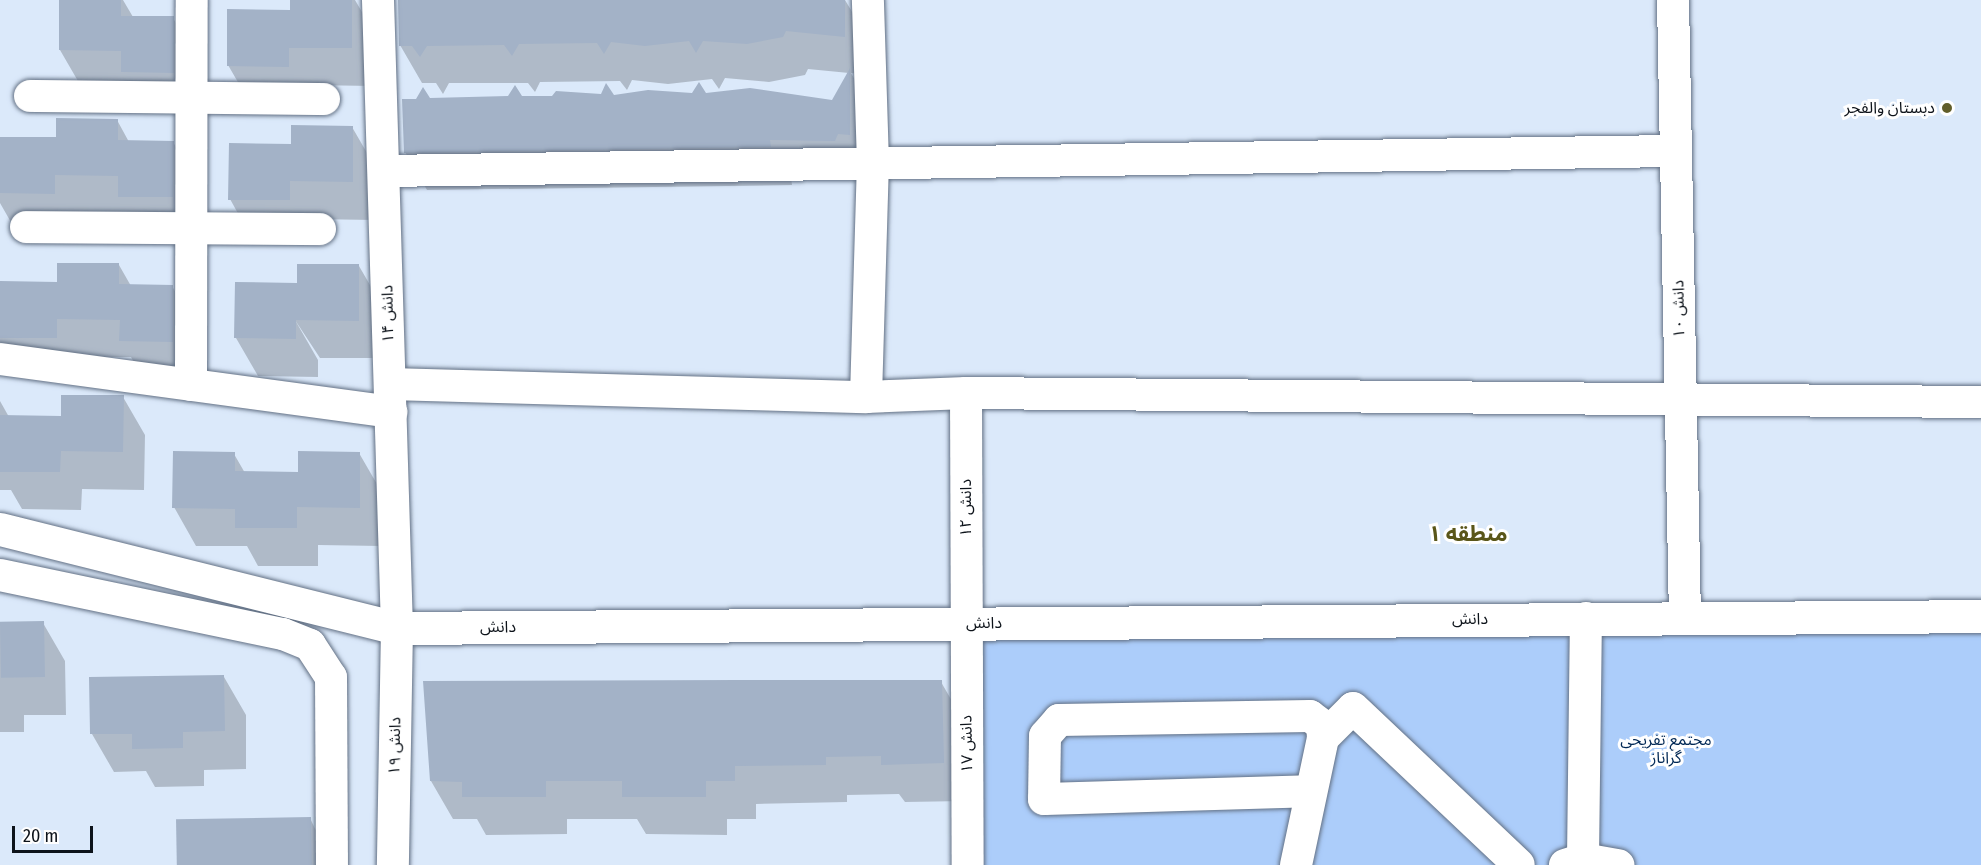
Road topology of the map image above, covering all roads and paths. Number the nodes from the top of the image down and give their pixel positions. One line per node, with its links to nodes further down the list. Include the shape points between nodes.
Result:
1 (192, 0): 6 (street)
2 (378, 0): 10 (street, دانش ۱۴)
3 (868, 0): 9 (street)
4 (1673, 0): 8 (street, دانش ۱۰)
5 (30, 96): 6 (street)
6 (192, 98): 7 (street); 12 (street)
7 (324, 99)
8 (1676, 151): 9 (street); 20 (street, دانش ۱۰)
9 (873, 163): 10 (street); 17 (street)
10 (385, 171): 18 (street, دانش ۱۴)
11 (26, 227): 12 (street)
12 (192, 228): 13 (street); 15 (street)
13 (320, 229)
14 (0, 359): 15 (street)
15 (191, 385): 18 (street)
16 (966, 393): 17 (street); 20 (street); 26 (street, دانش ۱۲)
17 (866, 397): 18 (street)
18 (390, 398): 27 (street, دانش ۱۴)
19 (1981, 402): 20 (street)
20 (1681, 403): 25 (street, دانش ۱۰)
21 (0, 529): 27 (street, دانش)
22 (0, 575): 31 (street, via 283,633 310,645 331,676)
23 (1981, 616): 25 (street, دانش)
24 (1586, 618): 25 (street, دانش); 26 (street, دانش); 30 (street)
25 (1685, 618)
26 (966, 624): 27 (street, دانش); 33 (street, دانش ۱۷)
27 (397, 628): 32 (street, دانش ۱۹)
28 (1323, 738): 29 (street, via 1319,777); 29 (street, via 1322,725 1310,716 1059,720 1046,735 1044,799); 35 (street, via 1353,708)
29 (1309, 791): 34 (street)
30 (1574, 862): 36 (street)
31 (332, 865)
32 (393, 865)
33 (968, 865)
34 (1296, 865)
35 (1519, 865)
36 (1618, 865)

